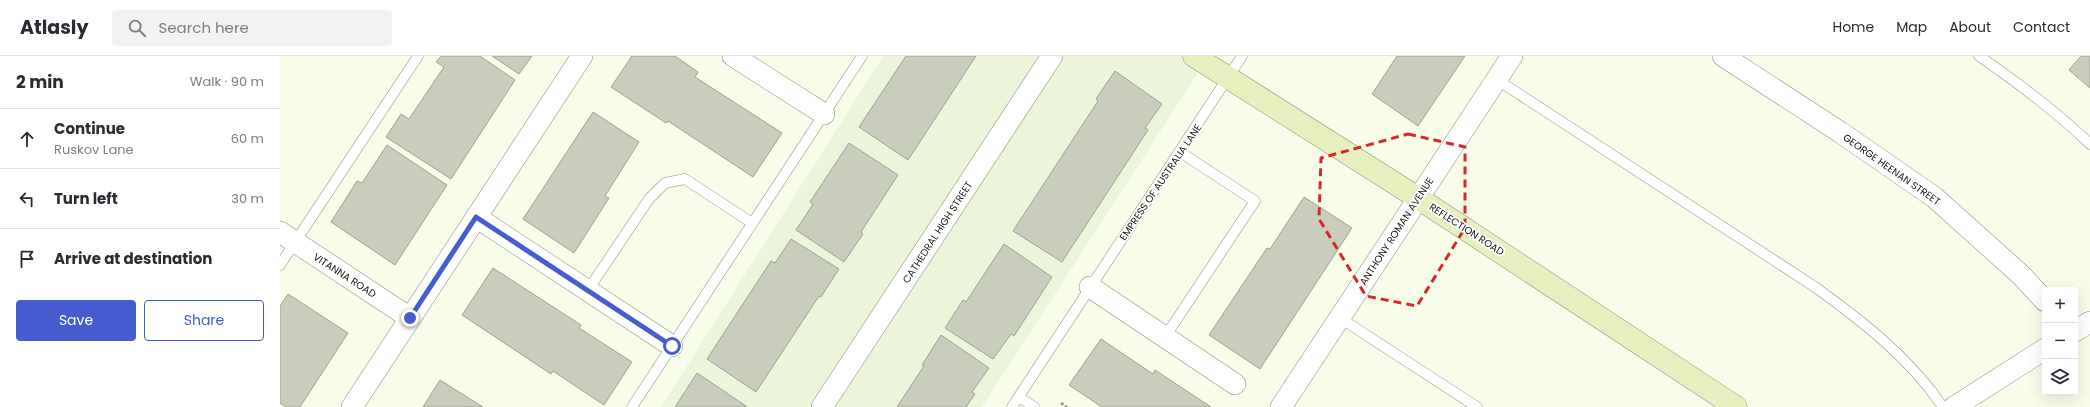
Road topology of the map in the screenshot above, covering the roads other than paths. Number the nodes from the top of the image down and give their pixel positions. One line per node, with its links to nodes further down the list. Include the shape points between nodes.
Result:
1 (418, 56): 19 (lane)
2 (582, 56): 17 (street)
3 (862, 56): 13 (lane)
4 (1052, 56): 35 (street, CATHEDRAL HIGH STREET)
5 (1194, 56): 11 (street, REFLECTION ROAD)
6 (1242, 56): 11 (lane, EMPRESS OF AUSTRALIA LANE)
7 (1512, 56): 12 (street, ANTHONY ROMAN AVENUE)
8 (1723, 56): 23 (street, GEORGE HEENAN STREET, via 1934,197 2021,275)
9 (1979, 56): 14 (lane, via 2037,98)
10 (738, 57): 13 (street)
11 (1228, 76): 15 (lane, EMPRESS OF AUSTRALIA LANE); 16 (street, REFLECTION ROAD)
12 (1496, 78): 16 (street, ANTHONY ROMAN AVENUE); 41 (lane, via 1841,306 1874,332 1903,360 1928,385)
13 (824, 114): 18 (lane)
14 (2090, 144)
15 (1180, 152): 21 (lane, EMPRESS OF AUSTRALIA LANE); 28 (lane, via 1255,201)
16 (1418, 198): 25 (street, ANTHONY ROMAN AVENUE); 40 (street, REFLECTION ROAD)
17 (476, 217): 22 (street); 24 (street)
18 (752, 223): 22 (lane, via 685,179 665,183 649,199); 29 (lane)
19 (288, 238): 20 (lane); 24 (street, VITANNA ROAD)
20 (280, 265)
21 (1090, 287): 28 (street); 32 (lane, EMPRESS OF AUSTRALIA LANE)
22 (588, 290): 29 (street)
23 (2042, 298)
24 (410, 318): 33 (street)
25 (1340, 318): 38 (street, ANTHONY ROMAN AVENUE); 39 (lane)
26 (2090, 322): 27 (street)
27 (2078, 329)
28 (1165, 337): 31 (street)
29 (672, 346): 34 (lane)
30 (2042, 351): 42 (street)
31 (1235, 384)
32 (1019, 397): 36 (lane, EMPRESS OF AUSTRALIA LANE); 37 (lane)
33 (352, 407)
34 (632, 407)
35 (822, 407)
36 (1012, 407)
37 (1034, 407)
38 (1281, 407)
39 (1477, 407)
40 (1736, 407)
41 (1943, 407)
42 (1954, 407)

